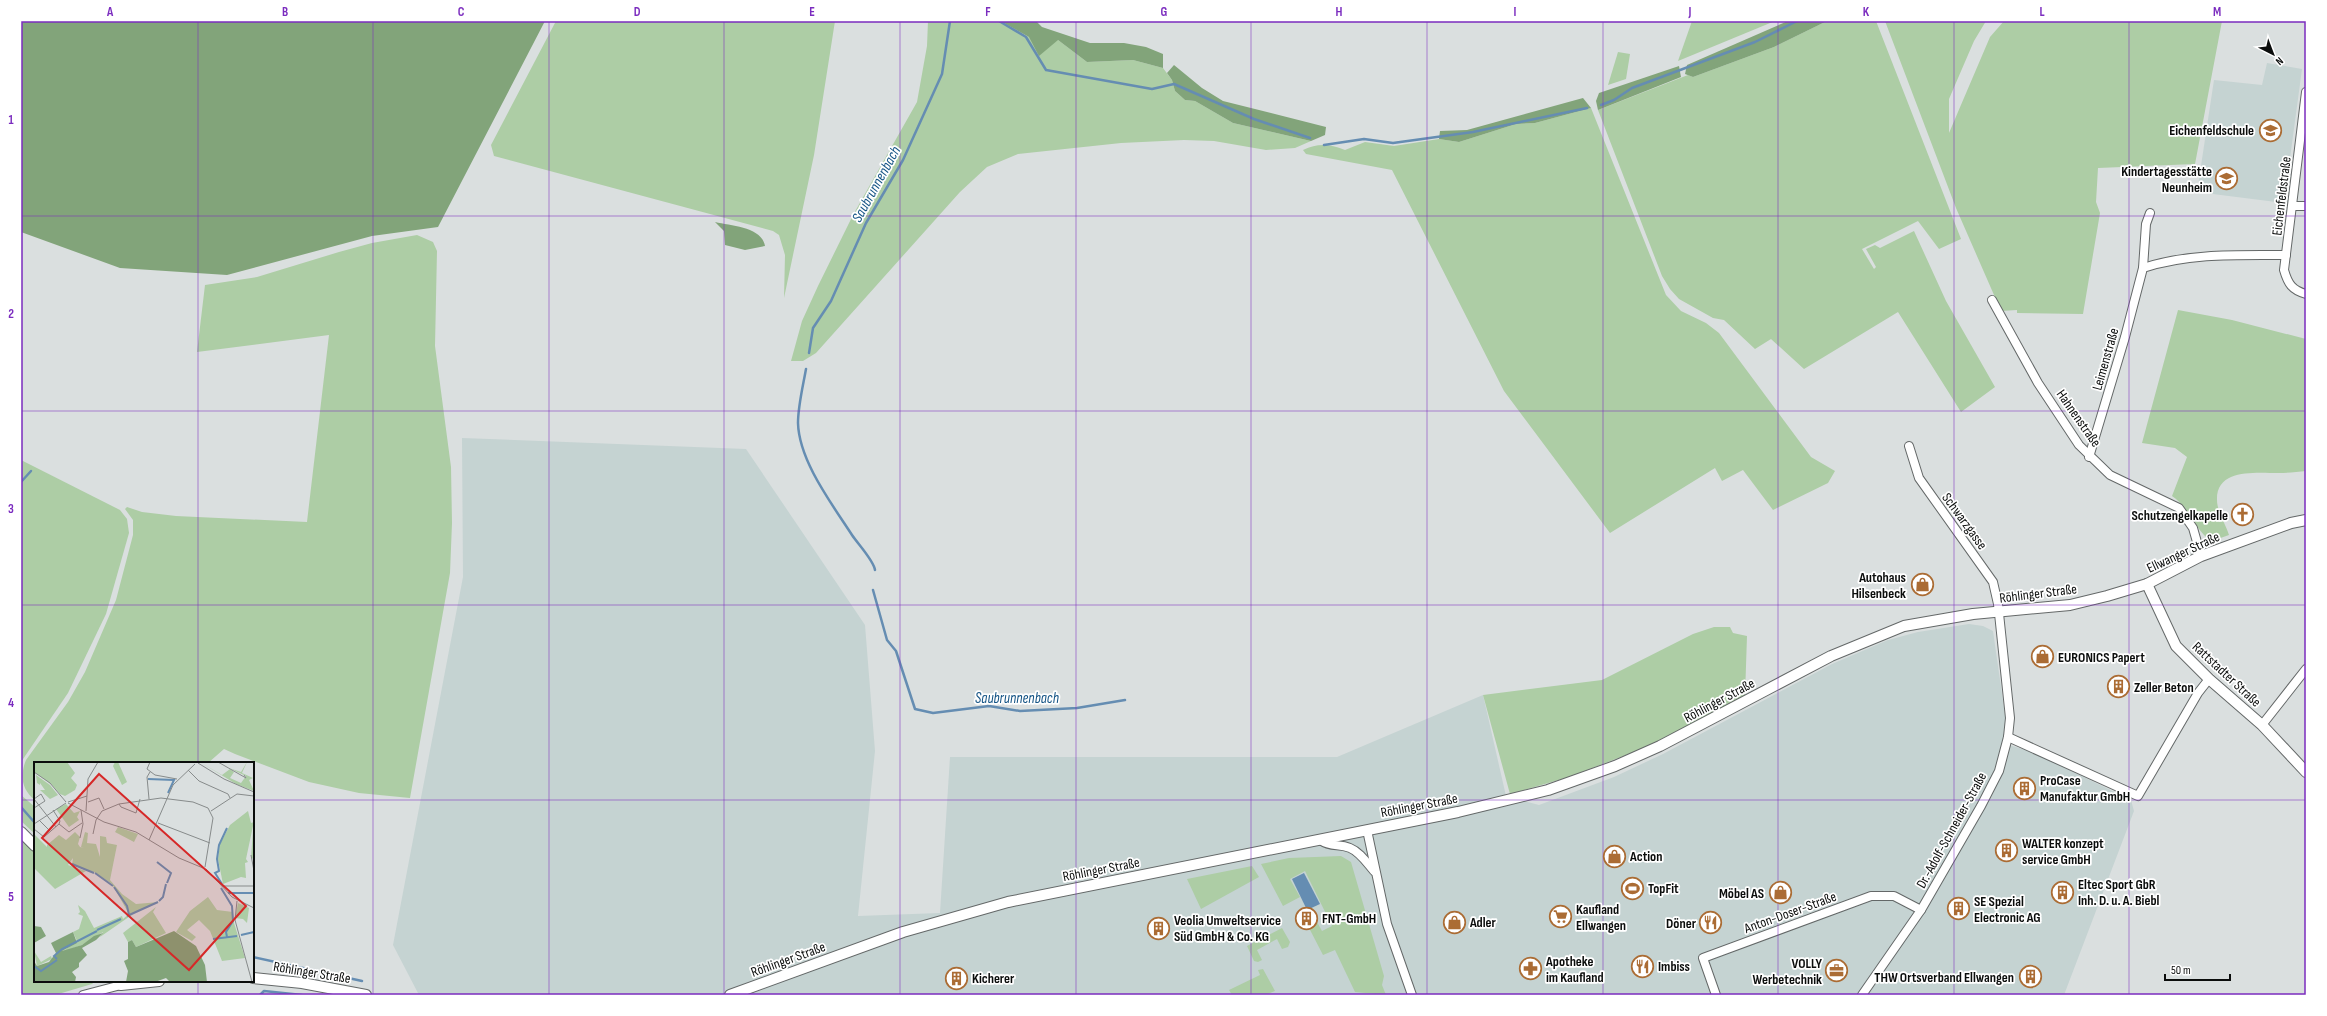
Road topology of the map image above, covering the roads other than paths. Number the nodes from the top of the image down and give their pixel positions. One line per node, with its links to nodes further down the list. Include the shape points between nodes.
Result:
1 (2306, 92): 2 (street, Eichenfeldstraße)
2 (2304, 124): 3 (street, Eichenfeldstraße)
3 (2293, 206): 4 (street); 6 (street, Eichenfeldstraße)
4 (2306, 206)
5 (2150, 213): 7 (street, Leimenstraße, via 2146,224)
6 (2286, 255): 7 (street, via 2198,256 2168,260); 8 (street, Eichenfeldstraße, via 2284,270 2288,284 2298,292)
7 (2143, 268): 11 (street, Leimenstraße)
8 (2306, 294)
9 (1992, 300): 11 (street, Hahnenstraße, via 2038,384)
10 (1909, 446): 16 (street, Schwarzgasse, via 1918,478 1993,582)
11 (2089, 457): 13 (street, Hahnenstraße, via 2110,475 2179,508 2193,528)
12 (2306, 520): 13 (street, Ellwanger Straße, via 2291,523)
13 (2201, 556): 14 (street, Ellwanger Straße)
14 (2147, 584): 15 (street, Ellwanger Straße); 18 (street, Rattstadter Straße, via 2176,646)
15 (2094, 600): 16 (street, Röhlinger Straße)
16 (1999, 612): 20 (street, Dr.-Adolf-Schneider-Straße, via 2010,718); 22 (street, Röhlinger Straße, via 1919,622 1867,640 1831,656 1660,746 1584,778 1499,803)
17 (2306, 669): 19 (street)
18 (2209, 679): 19 (street, Rattstadter Straße); 20 (street, via 2198,693 2138,796)
19 (2262, 725): 21 (street, Rattstadter Straße)
20 (2008, 737): 27 (street, Dr.-Adolf-Schneider-Straße, via 1999,772 1982,806)
21 (2306, 772)
22 (1367, 830): 24 (street, Röhlinger Straße); 26 (street)
23 (21, 832): 25 (street)
24 (1320, 840): 26 (street, via 1328,846 1349,847 1358,852); 33 (street, Röhlinger Straße, via 1056,891 968,912 853,949)
25 (34, 845)
26 (1375, 872): 34 (street, via 1387,924)
27 (1921, 910): 35 (street, Anton-Doser-Straße, via 1894,896 1870,896 1703,958); 36 (street, Dr.-Adolf-Schneider-Straße)
28 (254, 978): 32 (street, Röhlinger Straße, via 302,983)
29 (140, 982): 30 (street)
30 (120, 983): 31 (street)
31 (83, 995)
32 (366, 995)
33 (730, 995)
34 (1412, 995)
35 (1716, 995)
36 (1862, 995)

